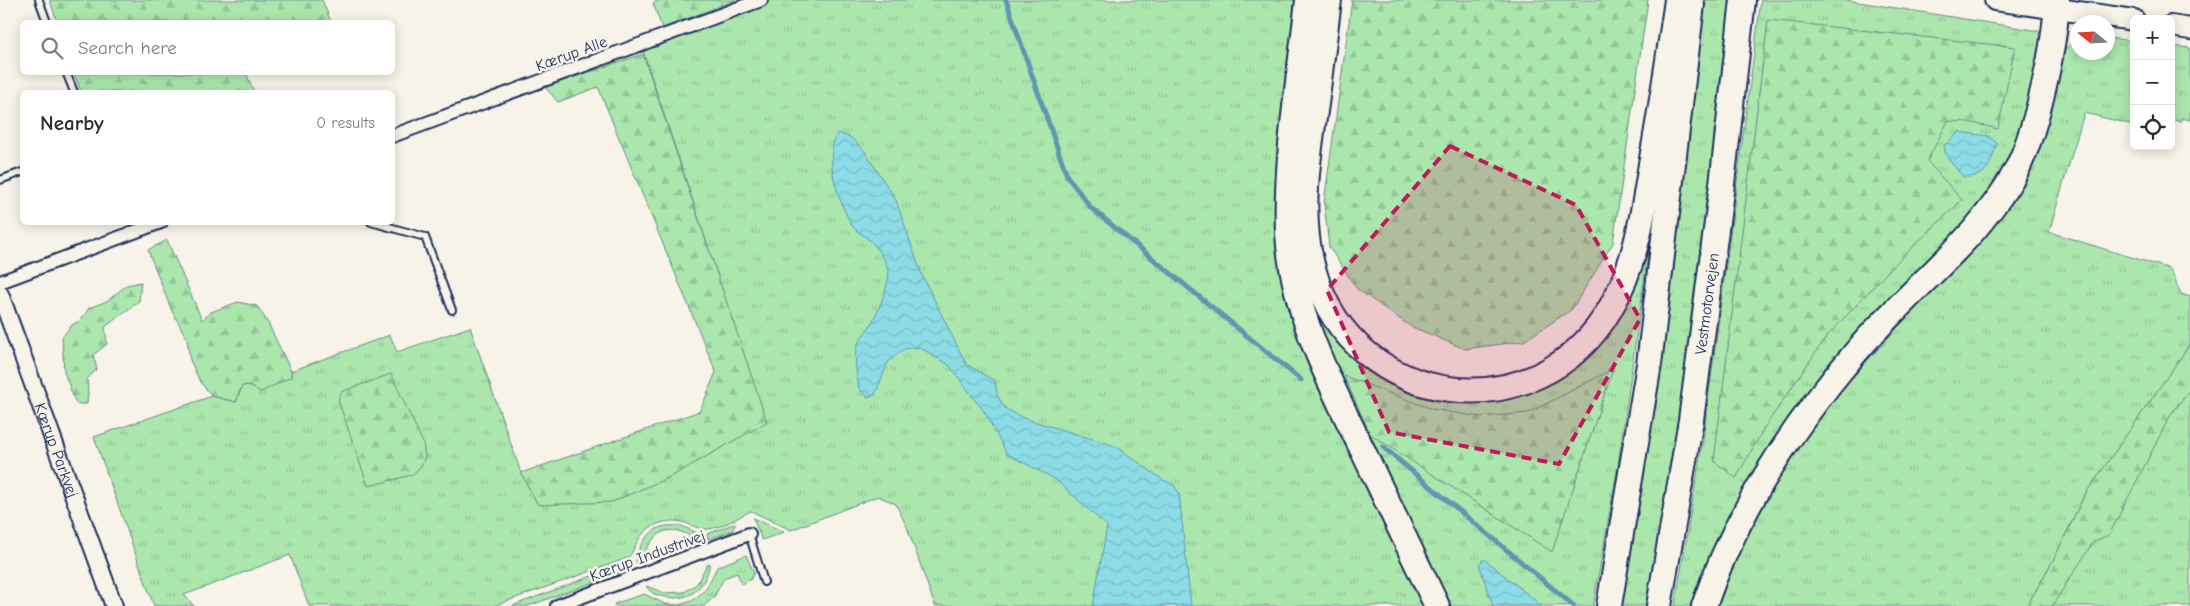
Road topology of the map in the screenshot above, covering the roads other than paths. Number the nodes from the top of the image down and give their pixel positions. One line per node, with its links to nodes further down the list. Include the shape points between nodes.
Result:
1 (39, 0): 11 (lane)
2 (761, 0): 16 (street, Kærup Alle)
3 (1308, 0): 28 (highway, via 1288,190 1288,234 1294,281 1305,319 1334,391)
4 (1329, 0): 5 (highway, via 1307,164 1306,228 1314,272 1327,304 1346,333 1363,351 1405,378 1433,388 1465,391 1514,386 1554,368 1588,340 1610,310 1628,272 1640,227)
5 (1677, 0)
6 (1692, 0): 29 (highway, via 1649,364)
7 (1743, 0): 30 (highway, Vestmotorvejen, via 1692,410)
8 (1995, 0): 9 (main road)
9 (2057, 4): 10 (main road); 31 (highway, via 2037,110 2014,172 1974,229 1856,351 1792,434 1747,509)
10 (2130, 19)
11 (47, 20)
12 (2175, 27): 13 (main road)
13 (2190, 29)
14 (67, 75): 15 (lane)
15 (73, 90)
16 (395, 135)
17 (20, 173): 18 (lane)
18 (0, 180)
19 (153, 225): 21 (street)
20 (382, 225): 23 (lane, via 425,237)
21 (0, 282)
22 (0, 294): 26 (street, Kærup Parkvej)
23 (452, 310)
24 (749, 534): 25 (lane); 27 (street, Kærup Industrivej)
25 (764, 582)
26 (114, 606)
27 (557, 606)
28 (1437, 606)
29 (1609, 606)
30 (1659, 606)
31 (1704, 606)

